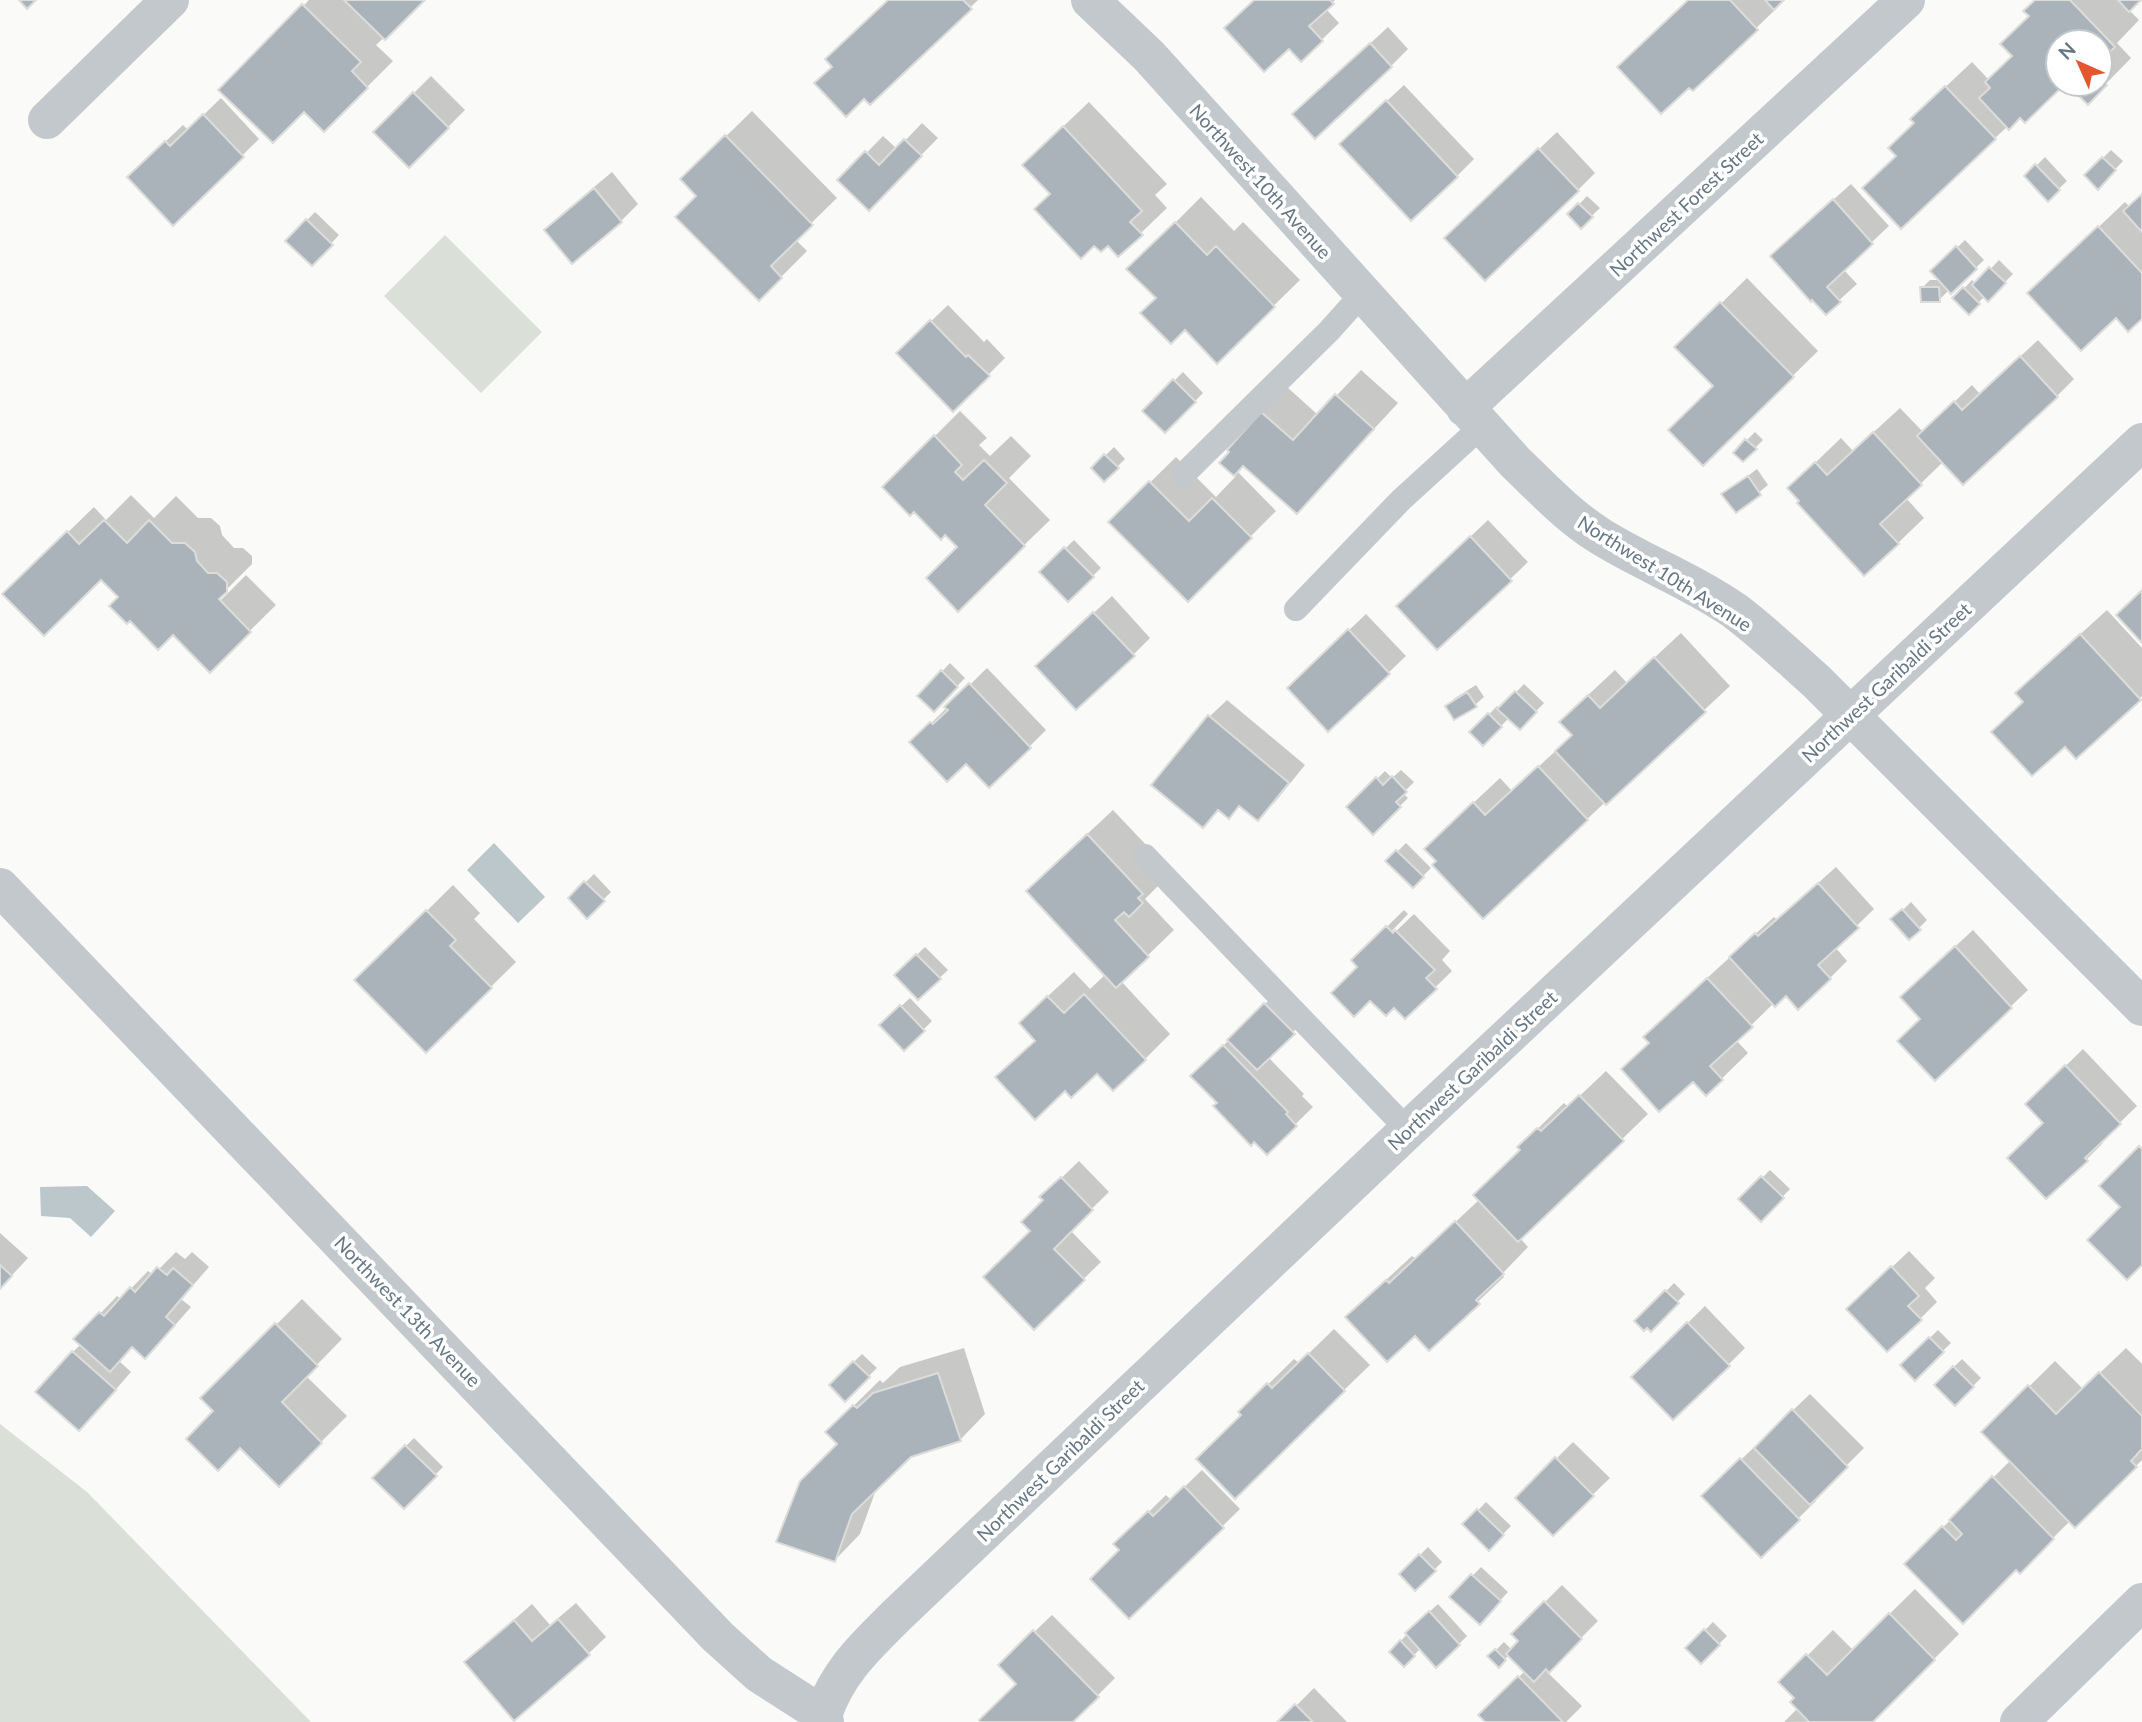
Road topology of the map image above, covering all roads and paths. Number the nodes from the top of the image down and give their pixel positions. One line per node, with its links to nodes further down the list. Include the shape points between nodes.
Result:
1 (170, 0): 4 (street)
2 (1906, 0): 6 (street, Northwest Forest Street)
3 (1102, 4): 5 (street, Northwest 10th Avenue)
4 (47, 120)
5 (1363, 293): 6 (street, Northwest 10th Avenue); 8 (lane)
6 (1474, 417): 9 (lane); 10 (street, Northwest 10th Avenue, via 1558,504 1599,536 1735,612)
7 (2142, 442): 10 (street, Northwest Garibaldi Street)
8 (1183, 475)
9 (1296, 609)
10 (1850, 716): 13 (street, Northwest 10th Avenue); 14 (street, Northwest Garibaldi Street)
11 (1145, 856): 14 (lane)
12 (0, 887): 16 (street, Northwest 13th Avenue, via 718,1637 760,1674)
13 (2142, 1007)
14 (1408, 1130): 16 (street, Northwest Garibaldi Street, via 888,1625 845,1671 831,1692)
15 (2142, 1602): 17 (street)
16 (824, 1718)
17 (2019, 1722)

